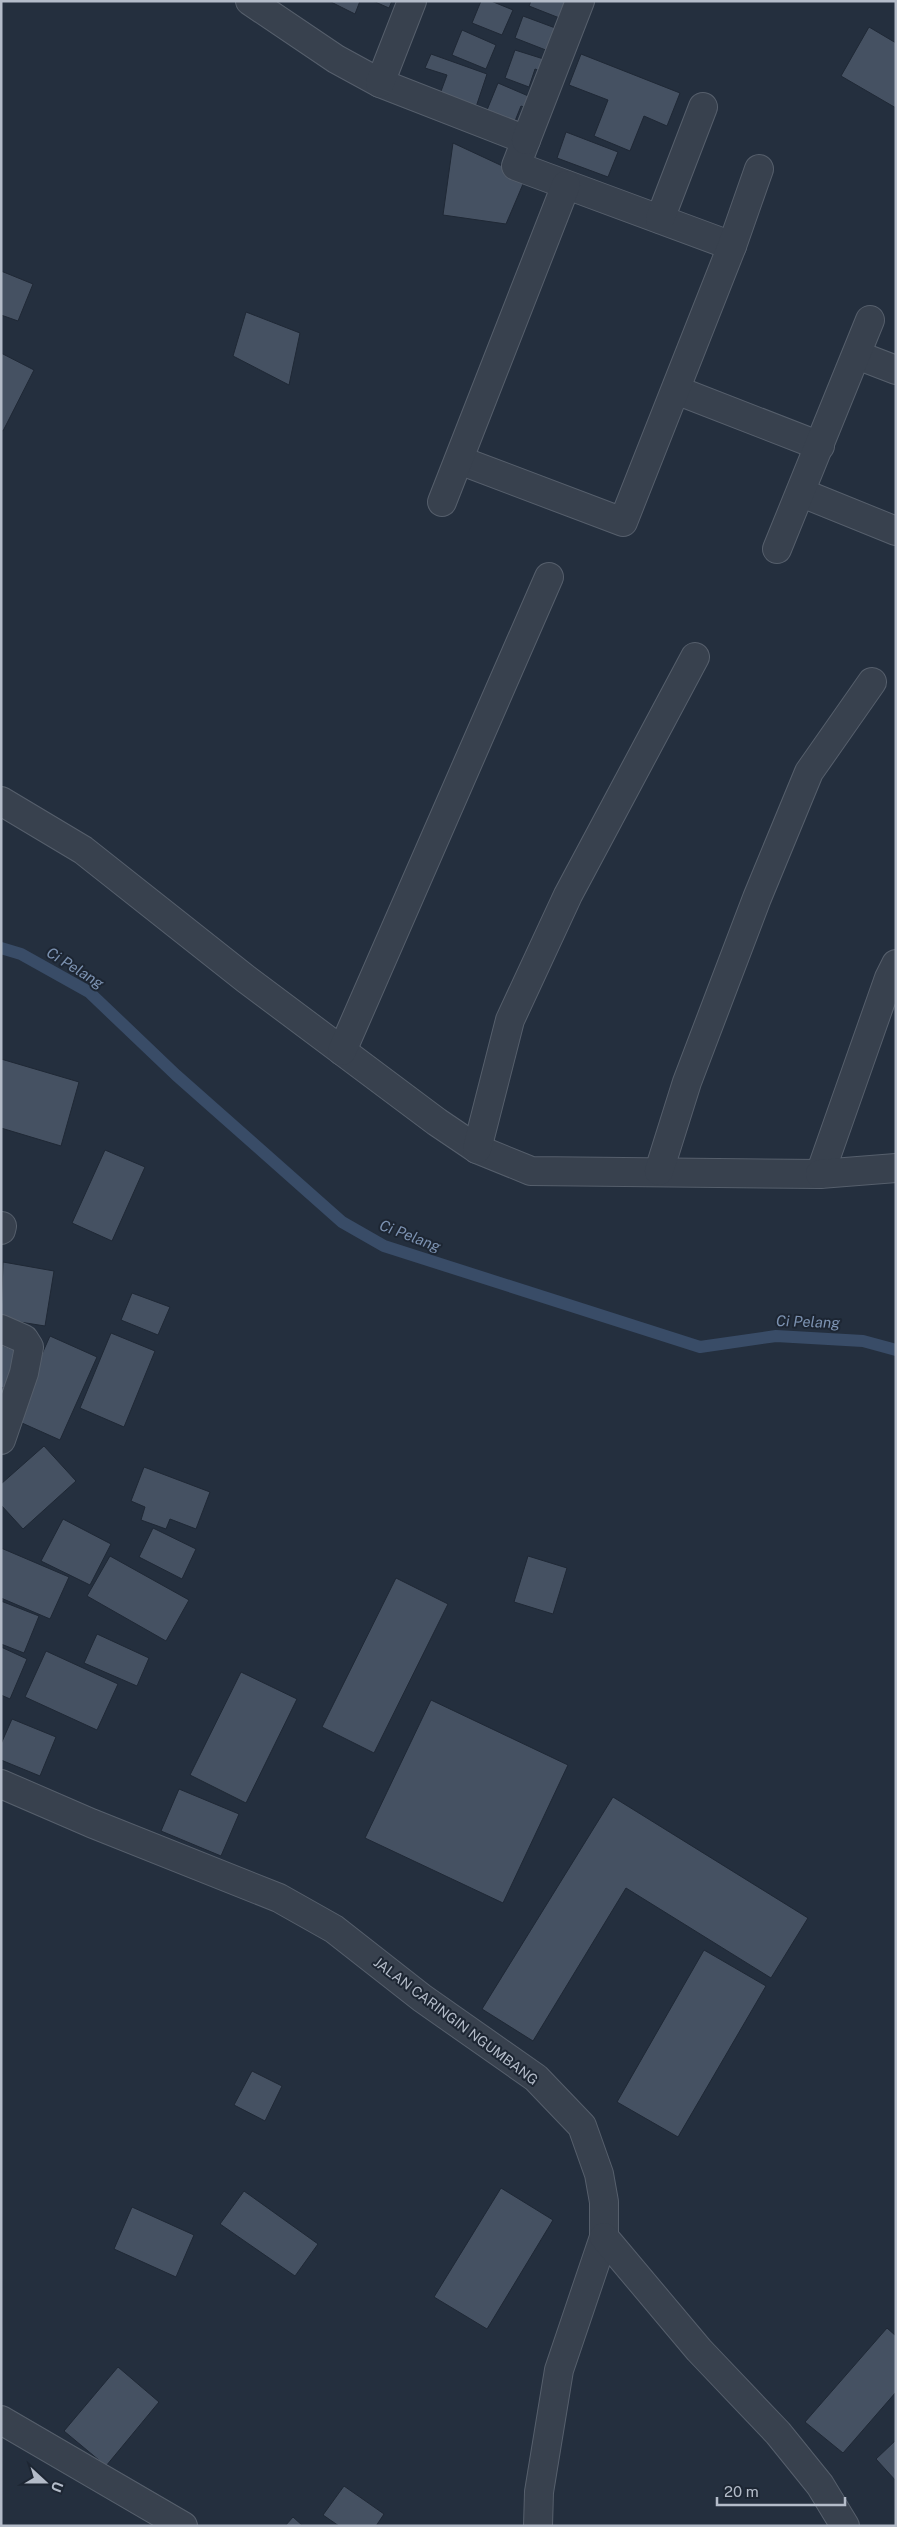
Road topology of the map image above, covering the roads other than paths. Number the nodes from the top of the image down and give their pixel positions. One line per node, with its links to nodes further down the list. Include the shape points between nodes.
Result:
1 (250, 1): 4 (street, via 336,59)
2 (412, 1): 4 (street)
3 (580, 1): 6 (street)
4 (380, 82): 6 (street)
5 (703, 107): 9 (street)
6 (526, 140): 8 (street, via 516,166)
7 (759, 170): 10 (street)
8 (566, 185): 9 (street); 16 (street)
9 (660, 219): 10 (street)
10 (732, 246): 14 (street)
11 (870, 320): 12 (street)
12 (857, 355): 13 (street); 15 (street)
13 (896, 370)
14 (676, 390): 15 (street); 16 (street, via 623,522)
15 (820, 446): 17 (street)
16 (459, 460): 18 (street)
17 (802, 493): 19 (street); 20 (street)
18 (442, 502)
19 (896, 531)
20 (777, 549)
21 (549, 577): 26 (street)
22 (695, 657): 27 (street, via 568,895 510,1020)
23 (872, 682): 29 (street, via 809,772 756,898 687,1082)
24 (1, 801): 26 (street, via 83,850)
25 (896, 964): 30 (street)
26 (342, 1051): 27 (street)
27 (477, 1149): 29 (street, via 531,1172)
28 (896, 1168): 30 (street)
29 (658, 1171): 30 (street)
30 (820, 1174)
31 (1, 1329): 32 (street, via 24,1339 29,1347 24,1373)
32 (1, 1440)
33 (1, 1784): 34 (street, JALAN CARINGIN NGUMBANG, via 279,1898 334,1929 422,1998 536,2078 582,2126 600,2174)
34 (604, 2236): 37 (street, JALAN CARINGIN NGUMBANG, via 559,2370 539,2492); 38 (street, via 699,2350 778,2433 820,2485)
35 (1, 2420): 36 (street)
36 (183, 2526)
37 (538, 2526)
38 (845, 2526)

